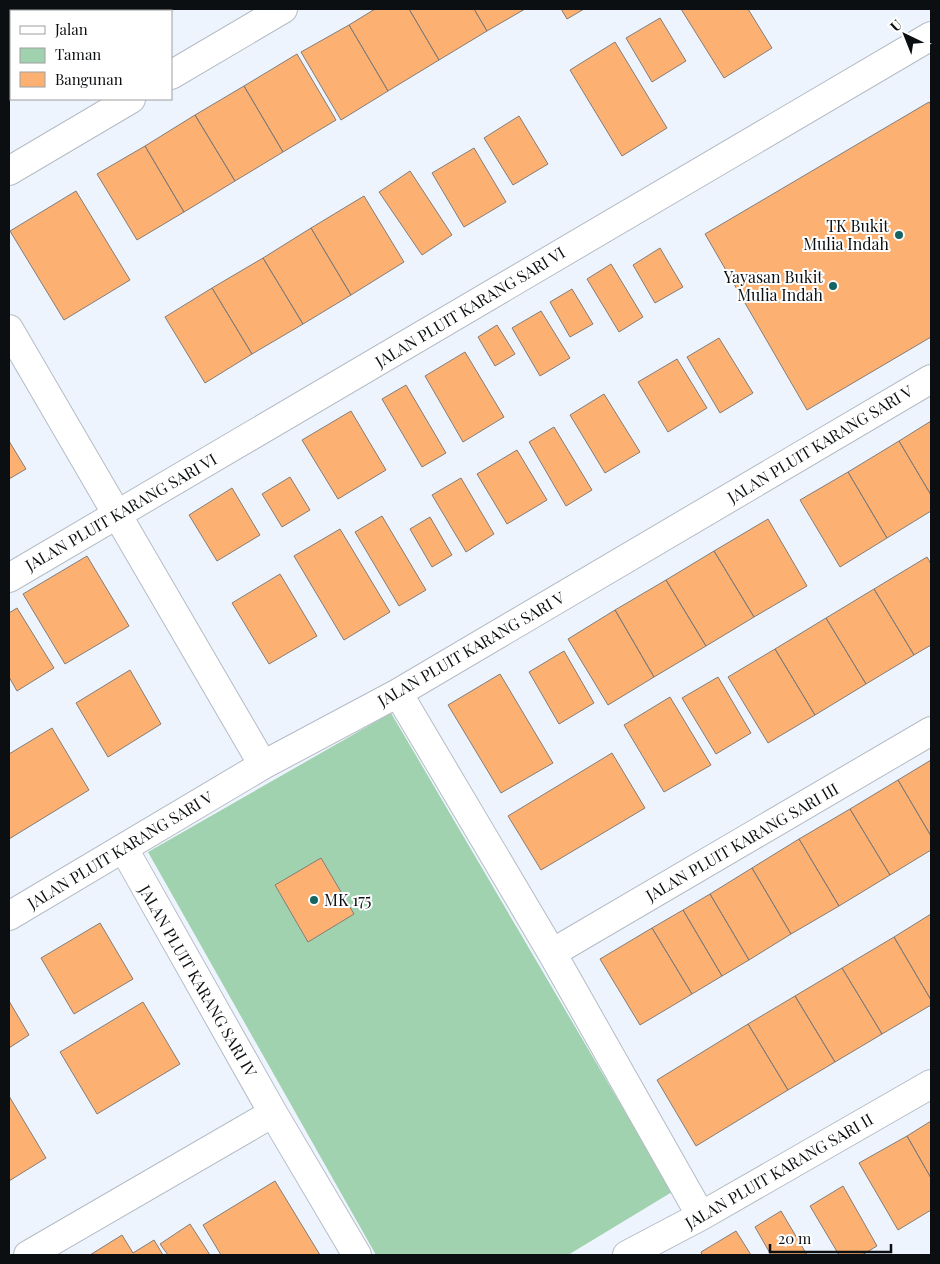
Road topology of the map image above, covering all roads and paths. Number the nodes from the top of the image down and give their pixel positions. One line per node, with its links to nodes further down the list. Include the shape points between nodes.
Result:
1 (283, 9): 3 (street)
2 (931, 36): 8 (street, JALAN PLUIT KARANG SARI VI)
3 (172, 74)
4 (129, 100): 5 (street)
5 (9, 171)
6 (9, 329): 8 (street)
7 (931, 379): 10 (street, JALAN PLUIT KARANG SARI V)
8 (117, 515): 9 (street, JALAN PLUIT KARANG SARI VI); 12 (street)
9 (9, 578)
10 (398, 693): 12 (street, JALAN PLUIT KARANG SARI V); 15 (street)
11 (931, 731): 15 (street, JALAN PLUIT KARANG SARI III)
12 (264, 765): 13 (street, JALAN PLUIT KARANG SARI V)
13 (124, 849): 14 (street, JALAN PLUIT KARANG SARI V); 17 (street, JALAN PLUIT KARANG SARI IV)
14 (9, 916)
15 (552, 953): 18 (street)
16 (931, 1084): 18 (street, JALAN PLUIT KARANG SARI II)
17 (273, 1113): 19 (street); 20 (street, JALAN PLUIT KARANG SARI IV)
18 (701, 1216): 21 (street, JALAN PLUIT KARANG SARI II)
19 (28, 1255)
20 (357, 1255)
21 (626, 1255)

